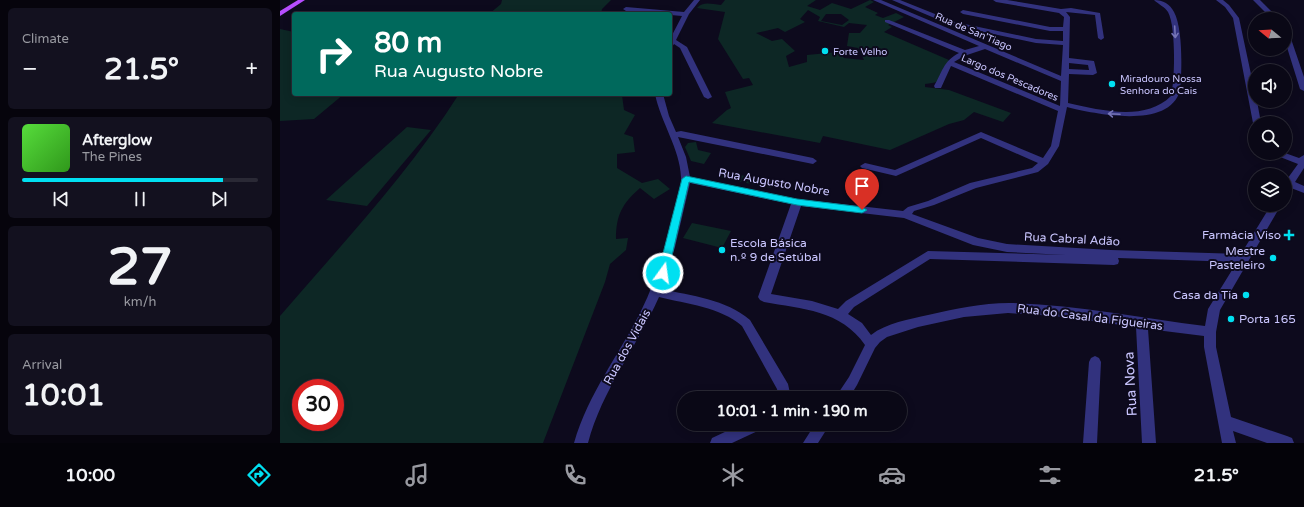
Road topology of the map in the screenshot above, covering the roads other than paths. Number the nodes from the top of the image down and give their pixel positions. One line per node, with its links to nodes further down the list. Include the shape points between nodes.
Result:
1 (297, 0): 11 (main road)
2 (302, 0): 17 (main road)
3 (697, 0): 18 (street)
4 (876, 0): 25 (street, Rua de San'Tiago)
5 (895, 0): 23 (street, via 953,24 1036,41)
6 (996, 0): 12 (street)
7 (1157, 0): 35 (street, Largo dos Pescadores, one-way to 35, via 1171,13 1175,23 1178,83 1175,97 1162,107 1146,112 1101,113)
8 (1219, 0): 36 (street, via 1236,18)
9 (1256, 0): 15 (street)
10 (626, 9): 13 (street)
11 (280, 10)
12 (1061, 11): 20 (street, via 1067,15); 21 (street, via 1098,14)
13 (662, 12)
14 (963, 12): 20 (street)
15 (1269, 12)
16 (672, 13): 18 (street)
17 (280, 14)
18 (686, 14): 22 (street)
19 (888, 21): 27 (street)
20 (1067, 29): 23 (street)
21 (1101, 38)
22 (672, 42)
23 (1066, 43): 28 (street)
24 (672, 44): 34 (street, via 676,42 683,47)
25 (987, 46): 27 (street); 30 (street, Rua de San'Tiago)
26 (1292, 52): 32 (street)
27 (965, 53): 29 (street)
28 (1066, 60): 30 (street); 30 (street, Rua de San'Tiago, via 1091,63 1093,73)
29 (949, 63): 31 (street); 35 (street, Largo dos Pescadores)
30 (1065, 76): 35 (street)
31 (938, 86)
32 (1304, 90)
33 (659, 96): 37 (street, via 660,105)
34 (708, 97)
35 (1064, 107): 43 (street, via 1055,146)
36 (1256, 116)
37 (672, 135): 38 (street); 39 (street)
38 (701, 138): 39 (street); 42 (street)
39 (676, 145): 45 (street, via 685,165)
40 (1292, 157): 41 (street)
41 (1304, 161): 46 (street)
42 (813, 162)
43 (1045, 162): 44 (street, via 981,135 896,173); 51 (street, via 1035,170 973,185 931,203 911,208)
44 (865, 166)
45 (686, 179): 49 (street, Rua Augusto Nobre); 54 (street, Rua dos Vidais)
46 (1292, 179)
47 (1292, 188): 48 (street)
48 (1304, 190)
49 (797, 202): 51 (street, Rua Augusto Nobre); 55 (street, via 764,297 828,310)
50 (1272, 212): 53 (street)
51 (905, 215): 52 (street, Rua Cabral Adão, via 991,246)
52 (1111, 254): 53 (street, Rua Cabral Adão); 55 (street, via 1114,261 928,255 850,304)
53 (1243, 258): 57 (street, via 1214,308)
54 (656, 292): 60 (street, via 726,310 742,318); 65 (street, Rua dos Vidais, via 636,333 596,400 587,419)
55 (840, 315): 58 (street, via 856,325)
56 (1142, 323): 57 (street, Rua do Casal da Figueiras); 58 (street, Rua do Casal da Figueiras, via 1055,311 1008,308 964,312 918,322 883,333); 69 (street, Rua Nova)
57 (1210, 332): 62 (street, via 1210,347)
58 (871, 344): 61 (street, Rua do Casal da Figueiras)
59 (1096, 362): 68 (street)
60 (784, 391)
61 (846, 391)
62 (1225, 422): 70 (street); 71 (street)
63 (742, 431): 66 (street)
64 (819, 431): 67 (street)
65 (581, 443)
66 (717, 443)
67 (810, 443)
68 (1090, 443)
69 (1149, 443)
70 (1228, 443)
71 (1287, 443)

